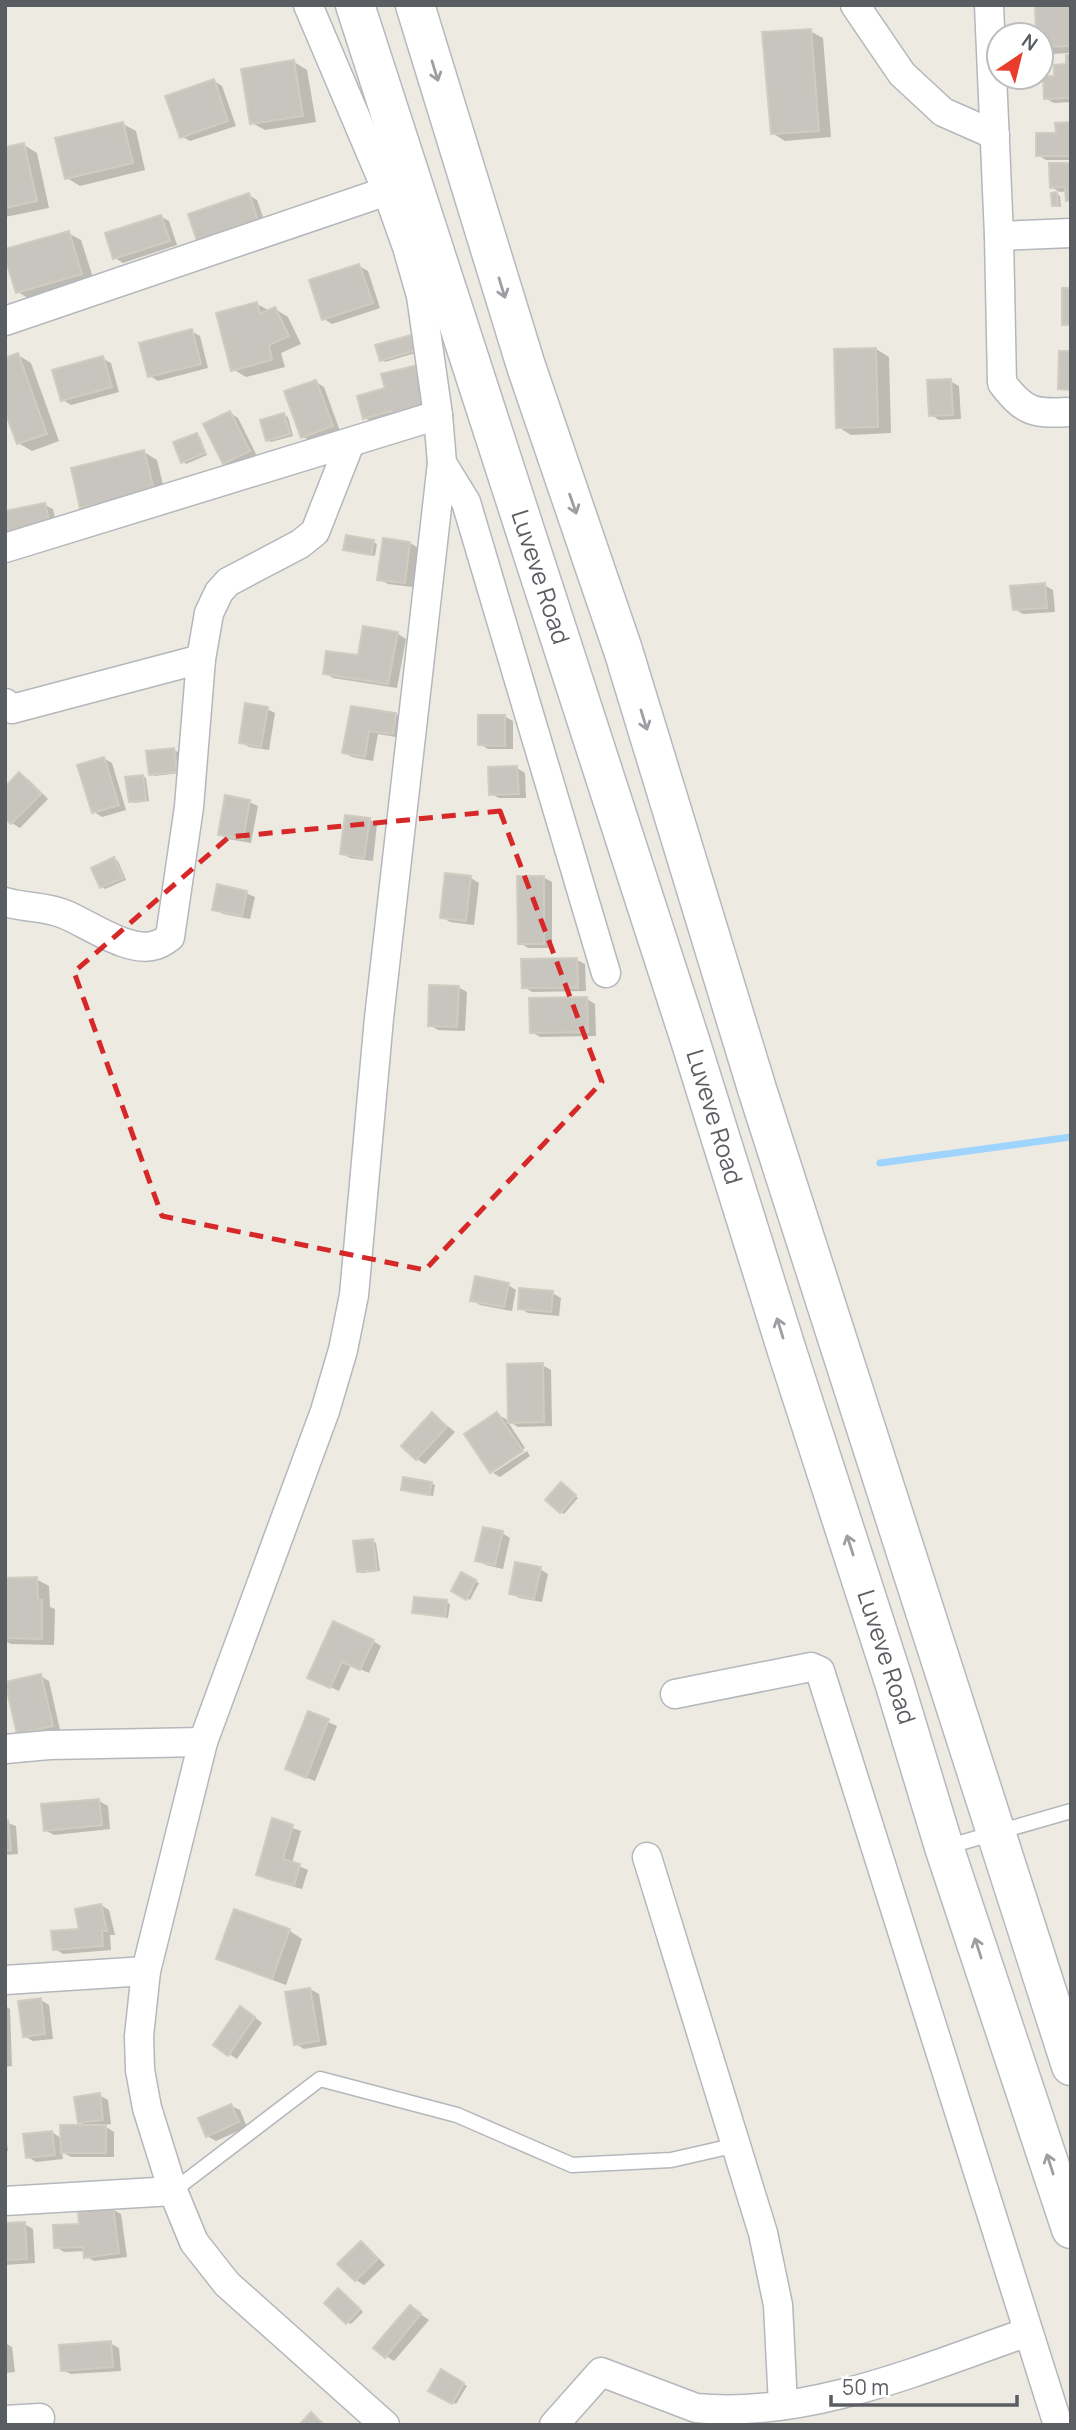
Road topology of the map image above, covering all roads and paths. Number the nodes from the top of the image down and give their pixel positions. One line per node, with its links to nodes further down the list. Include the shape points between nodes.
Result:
1 (309, 5): 7 (street)
2 (355, 5): 25 (street, Luveve Road, one-way to 2)
3 (415, 5): 24 (street, Luveve Road, one-way to 24)
4 (855, 5): 6 (street, via 902,75 943,112)
5 (989, 5): 6 (street)
6 (995, 135): 9 (street)
7 (387, 191): 10 (street); 12 (street, via 421,296)
8 (1071, 233): 9 (street)
9 (999, 236): 11 (street, via 1002,383 1030,410)
10 (5, 321)
11 (1071, 412)
12 (438, 415): 13 (street); 14 (street)
13 (350, 443): 15 (street); 16 (street, via 315,532 228,582 219,592 209,613)
14 (442, 463): 19 (street, via 466,502); 21 (street, via 379,1018 354,1295 325,1411)
15 (5, 548)
16 (201, 659): 17 (street); 18 (street, via 189,807 170,937 156,946 132,944 63,913)
17 (7, 708)
18 (5, 902)
19 (606, 973)
20 (674, 1694): 34 (street, via 811,1667 820,1671)
21 (203, 1742): 22 (street); 27 (street)
22 (5, 1749)
23 (1071, 1811): 24 (lane)
24 (995, 1833): 25 (lane); 29 (street, Luveve Road)
25 (944, 1847): 33 (street, Luveve Road, one-way to 25)
26 (647, 1857): 30 (street)
27 (146, 1971): 28 (street); 31 (street, via 140,2070 146,2108)
28 (5, 1980)
29 (1071, 2066)
30 (737, 2145): 31 (lane, via 671,2160 572,2165 457,2115 320,2080); 35 (street, via 774,2280)
31 (173, 2190): 32 (street); 38 (street, via 194,2242 227,2284)
32 (5, 2202)
33 (1071, 2229)
34 (1028, 2332): 35 (street, via 913,2374); 40 (street)
35 (783, 2405): 39 (street, via 696,2408 601,2372)
36 (40, 2418): 37 (street)
37 (5, 2420)
38 (385, 2425)
39 (554, 2425)
40 (1058, 2425)

